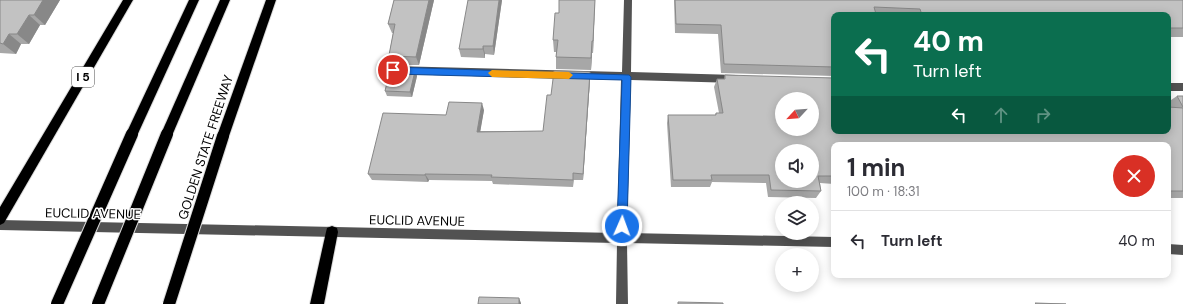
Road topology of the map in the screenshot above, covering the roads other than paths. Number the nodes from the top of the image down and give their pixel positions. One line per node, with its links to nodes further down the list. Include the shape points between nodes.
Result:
1 (128, 0): 11 (highway, I 5)
2 (194, 0): 18 (highway, bridge)
3 (225, 0): 19 (highway, bridge)
4 (271, 0): 20 (highway, GOLDEN STATE FREEWAY, bridge, via 223,136)
5 (628, 0): 7 (street)
6 (393, 70): 7 (street)
7 (626, 77): 8 (street); 14 (street)
8 (746, 79)
9 (1171, 87): 10 (street)
10 (1183, 87)
11 (0, 219)
12 (0, 225): 13 (street, EUCLID AVENUE)
13 (332, 232): 14 (street, EUCLID AVENUE); 21 (highway)
14 (622, 237): 15 (street, EUCLID AVENUE); 22 (street)
15 (831, 242)
16 (1171, 249): 17 (street)
17 (1183, 250)
18 (57, 304)
19 (98, 304)
20 (169, 304)
21 (317, 304)
22 (622, 304)

